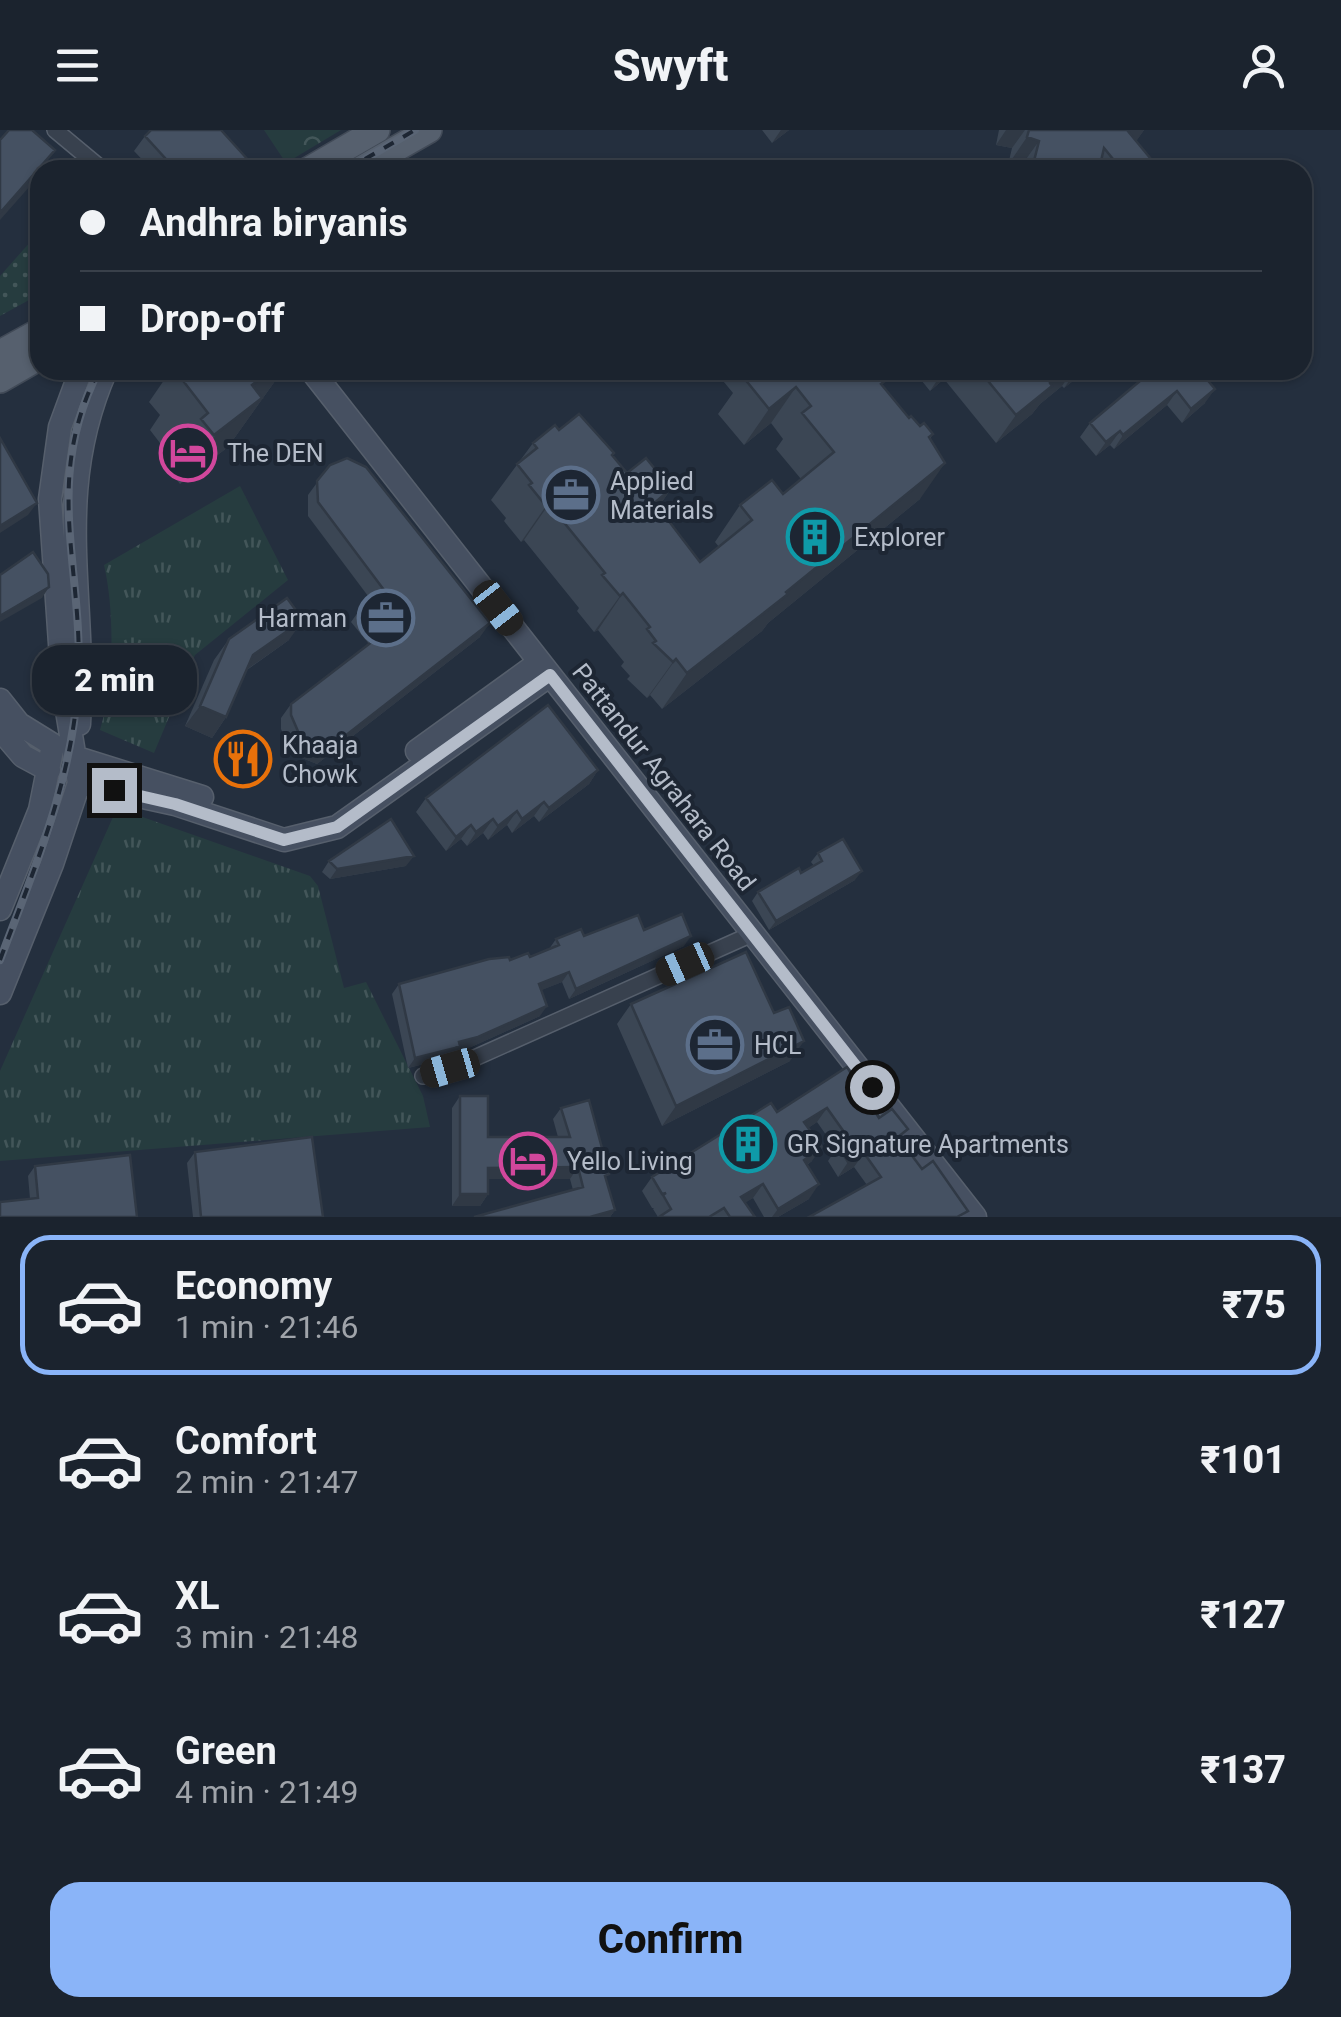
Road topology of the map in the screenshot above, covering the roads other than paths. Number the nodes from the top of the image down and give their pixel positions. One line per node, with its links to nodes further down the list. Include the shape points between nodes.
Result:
1 (56, 130): 4 (street)
2 (377, 130): 5 (main road)
3 (429, 130): 6 (main road)
4 (91, 160)
5 (325, 160)
6 (377, 160)
7 (30, 336): 8 (main road)
8 (0, 354)
9 (30, 363): 10 (main road)
10 (0, 380)
11 (77, 380): 17 (street, via 60,427 50,500 63,688)
12 (102, 380): 17 (street, via 82,434 74,491)
13 (318, 380): 14 (street, Pattandur Agrahara Road)
14 (545, 668): 17 (street, via 332,813 298,824 280,824); 19 (street, via 337,827 302,837 284,840 175,804); 21 (street, Pattandur Agrahara Road)
15 (0, 700): 18 (street, via 19,724 53,745)
16 (0, 729): 18 (street, via 23,756)
17 (77, 758): 19 (street)
18 (50, 770): 20 (street)
19 (79, 783): 22 (street)
20 (0, 910)
21 (752, 934): 23 (street); 24 (street, Pattandur Agrahara Road)
22 (0, 993)
23 (423, 1076)
24 (975, 1217)

